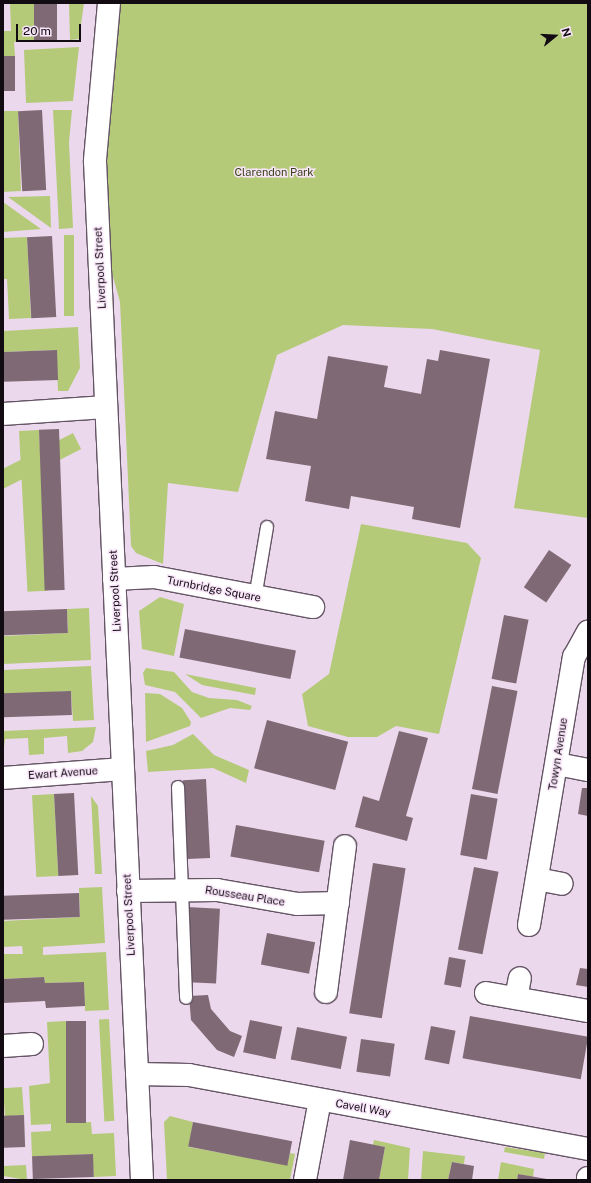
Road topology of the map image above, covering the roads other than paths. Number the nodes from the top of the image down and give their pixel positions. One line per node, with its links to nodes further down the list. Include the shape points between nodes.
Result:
1 (108, 3): 2 (street, Liverpool Street, via 95,161)
2 (106, 407): 3 (street); 5 (street, Liverpool Street)
3 (3, 414)
4 (267, 527): 6 (lane)
5 (114, 579): 6 (street, Turnbridge Square, via 154,577); 10 (street, Liverpool Street)
6 (255, 598): 7 (street, Turnbridge Square)
7 (313, 607)
8 (588, 632): 9 (street, Towyn Avenue, via 574,657)
9 (556, 764): 11 (street); 15 (street, Towyn Avenue)
10 (122, 769): 12 (street, Ewart Avenue); 18 (street, Liverpool Street)
11 (588, 770)
12 (3, 778)
13 (178, 787): 17 (lane)
14 (345, 846): 19 (street)
15 (537, 879): 16 (street); 20 (street, Towyn Avenue)
16 (562, 884)
17 (182, 888): 18 (street, Rousseau Place); 19 (street, Rousseau Place, via 217,890 298,904); 23 (lane)
18 (128, 891): 27 (street, Liverpool Street)
19 (338, 903): 21 (street)
20 (530, 925)
21 (326, 992)
22 (486, 993): 24 (street, via 518,988)
23 (186, 998)
24 (588, 1011)
25 (32, 1044): 26 (street)
26 (3, 1046)
27 (137, 1074): 28 (street, Cavell Way, via 189,1075); 30 (street, Liverpool Street)
28 (320, 1100): 29 (street, Cavell Way); 31 (street)
29 (588, 1149)
30 (142, 1180)
31 (305, 1180)

